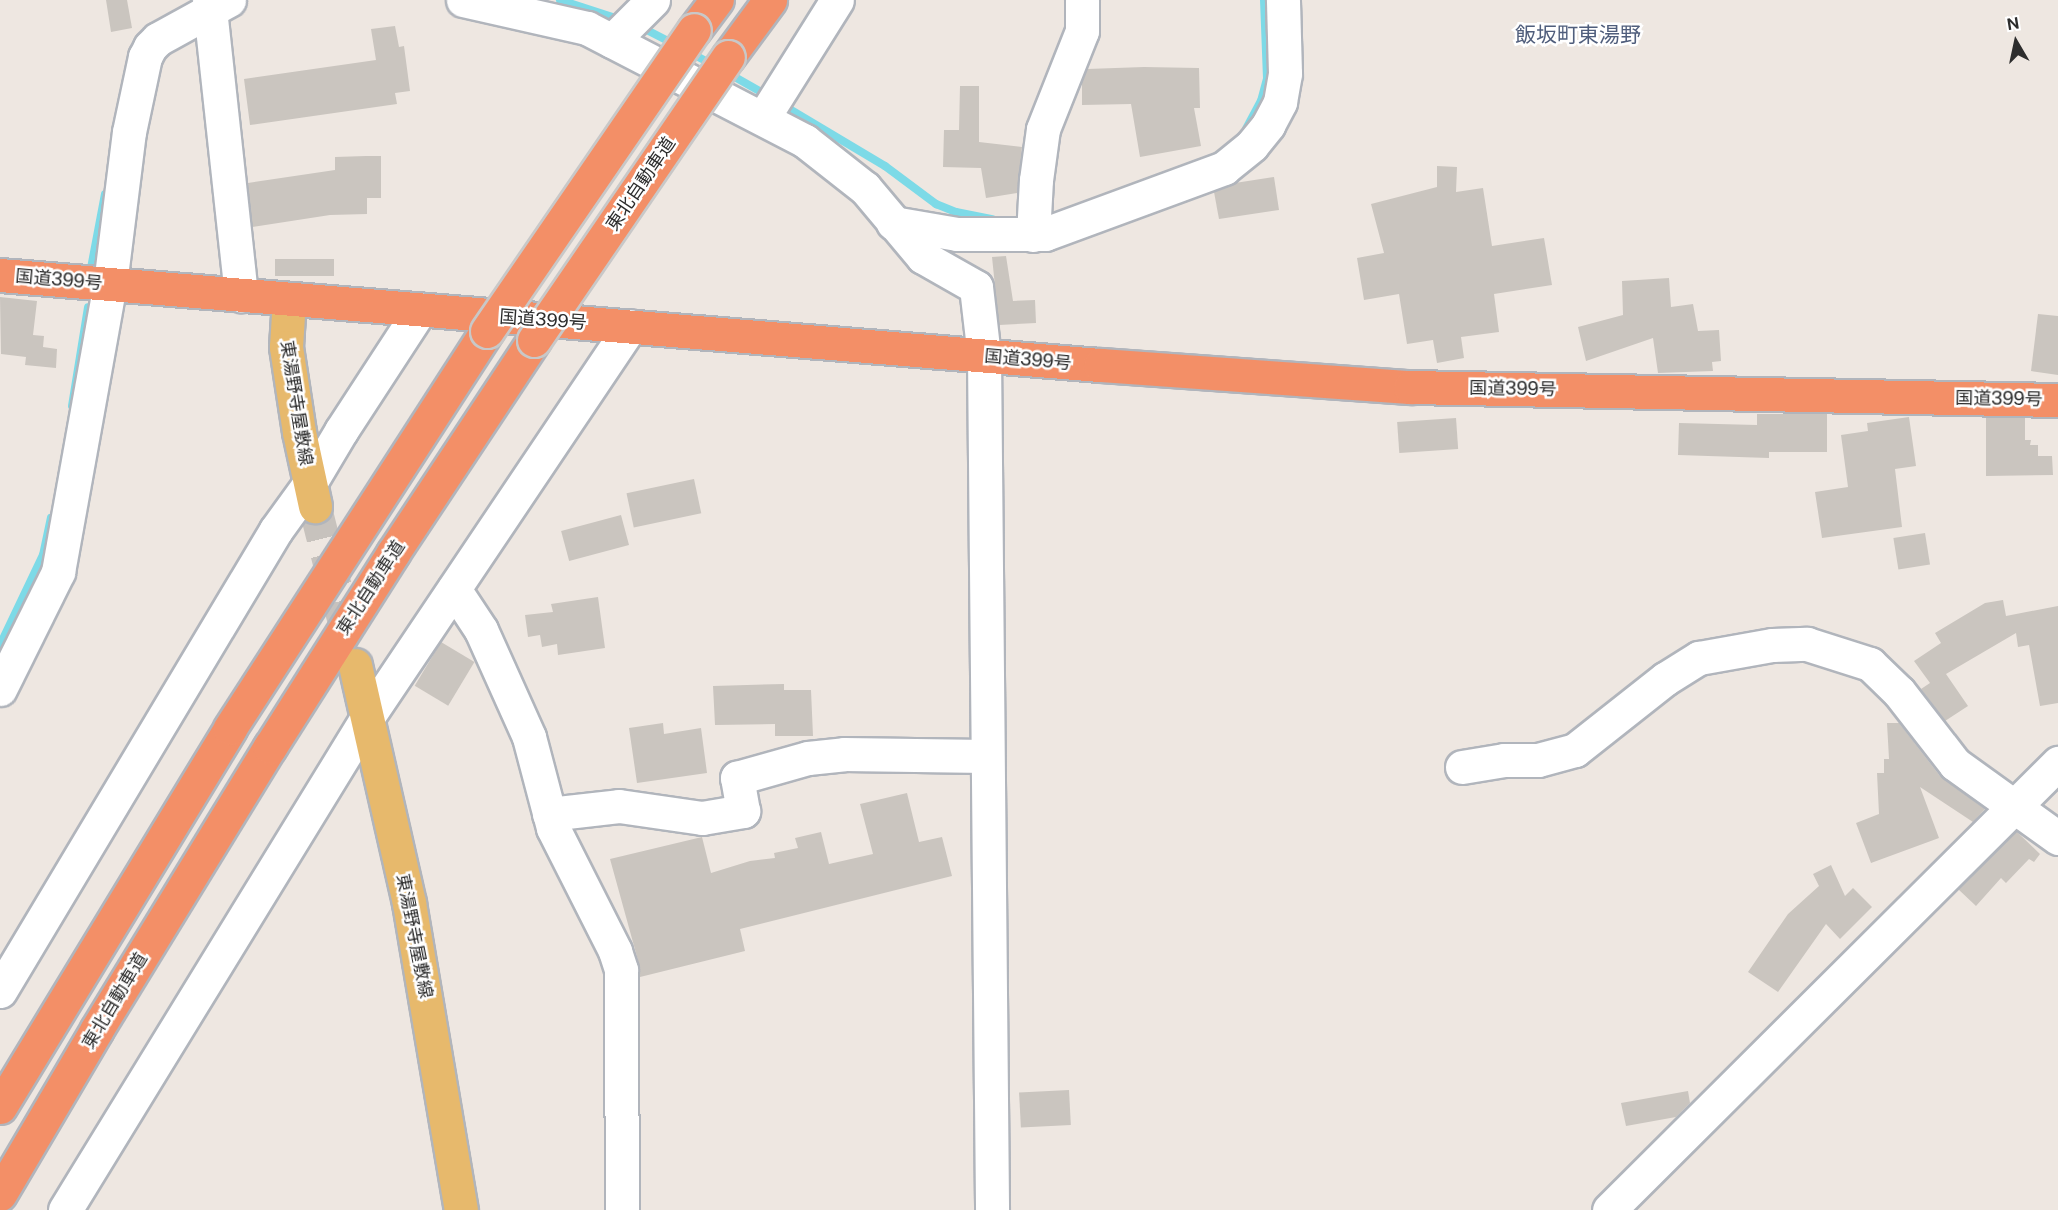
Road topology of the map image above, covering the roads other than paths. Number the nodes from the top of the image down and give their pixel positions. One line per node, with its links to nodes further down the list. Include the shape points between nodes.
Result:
1 (463, 0): 8 (street)
2 (717, 0): 33 (highway, bridge, via 488,331 230,728)
3 (770, 0): 34 (highway, 東北自動車道, bridge, via 534,340 393,553 97,1029)
4 (837, 0): 10 (street)
5 (1082, 0): 12 (street, via 1082,31 1043,129)
6 (1283, 0): 12 (street, via 1285,73 1280,102 1252,145 1224,168 1067,227)
7 (214, 3): 14 (street, via 158,39 145,57 129,132); 15 (street)
8 (556, 9): 9 (street, via 587,28)
9 (631, 22): 10 (street)
10 (770, 106): 11 (street, via 805,141 865,188)
11 (892, 223): 12 (street, via 957,234); 19 (street, via 923,257 976,287)
12 (1033, 223)
13 (0, 275): 14 (highway, 国道399号)
14 (110, 284): 15 (highway, 国道399号); 24 (street, via 58,572)
15 (241, 295): 16 (highway, 国道399号)
16 (289, 299): 17 (highway, 国道399号); 21 (main road, 東湯野寺屋敷線, via 286,347)
17 (420, 310): 18 (highway, 国道399号); 21 (street, via 341,430)
18 (630, 326): 19 (highway, 国道399号); 22 (street)
19 (984, 356): 20 (highway, 国道399号, via 1410,387); 26 (street)
20 (2058, 400)
21 (312, 495): 32 (street, via 276,530)
22 (454, 589): 25 (street); 30 (street, via 481,630 530,737)
23 (355, 665): 25 (main road, 東湯野寺屋敷線)
24 (0, 689)
25 (367, 718): 35 (street); 36 (main road, 東湯野寺屋敷線, via 409,903)
26 (986, 756): 30 (street, via 844,754 808,758 737,778 743,811 702,818 619,806); 38 (street)
27 (2058, 763): 29 (street)
28 (1462, 767): 29 (street, via 1504,760 1538,760 1575,750 1698,658 1772,645 1807,644 1870,664 1899,692 1955,764)
29 (2012, 807): 31 (street); 39 (street)
30 (549, 814): 37 (street, via 621,970)
31 (2058, 838)
32 (0, 991)
33 (0, 1107)
34 (0, 1194)
35 (65, 1210)
36 (461, 1210)
37 (622, 1210)
38 (992, 1210)
39 (1609, 1210)

